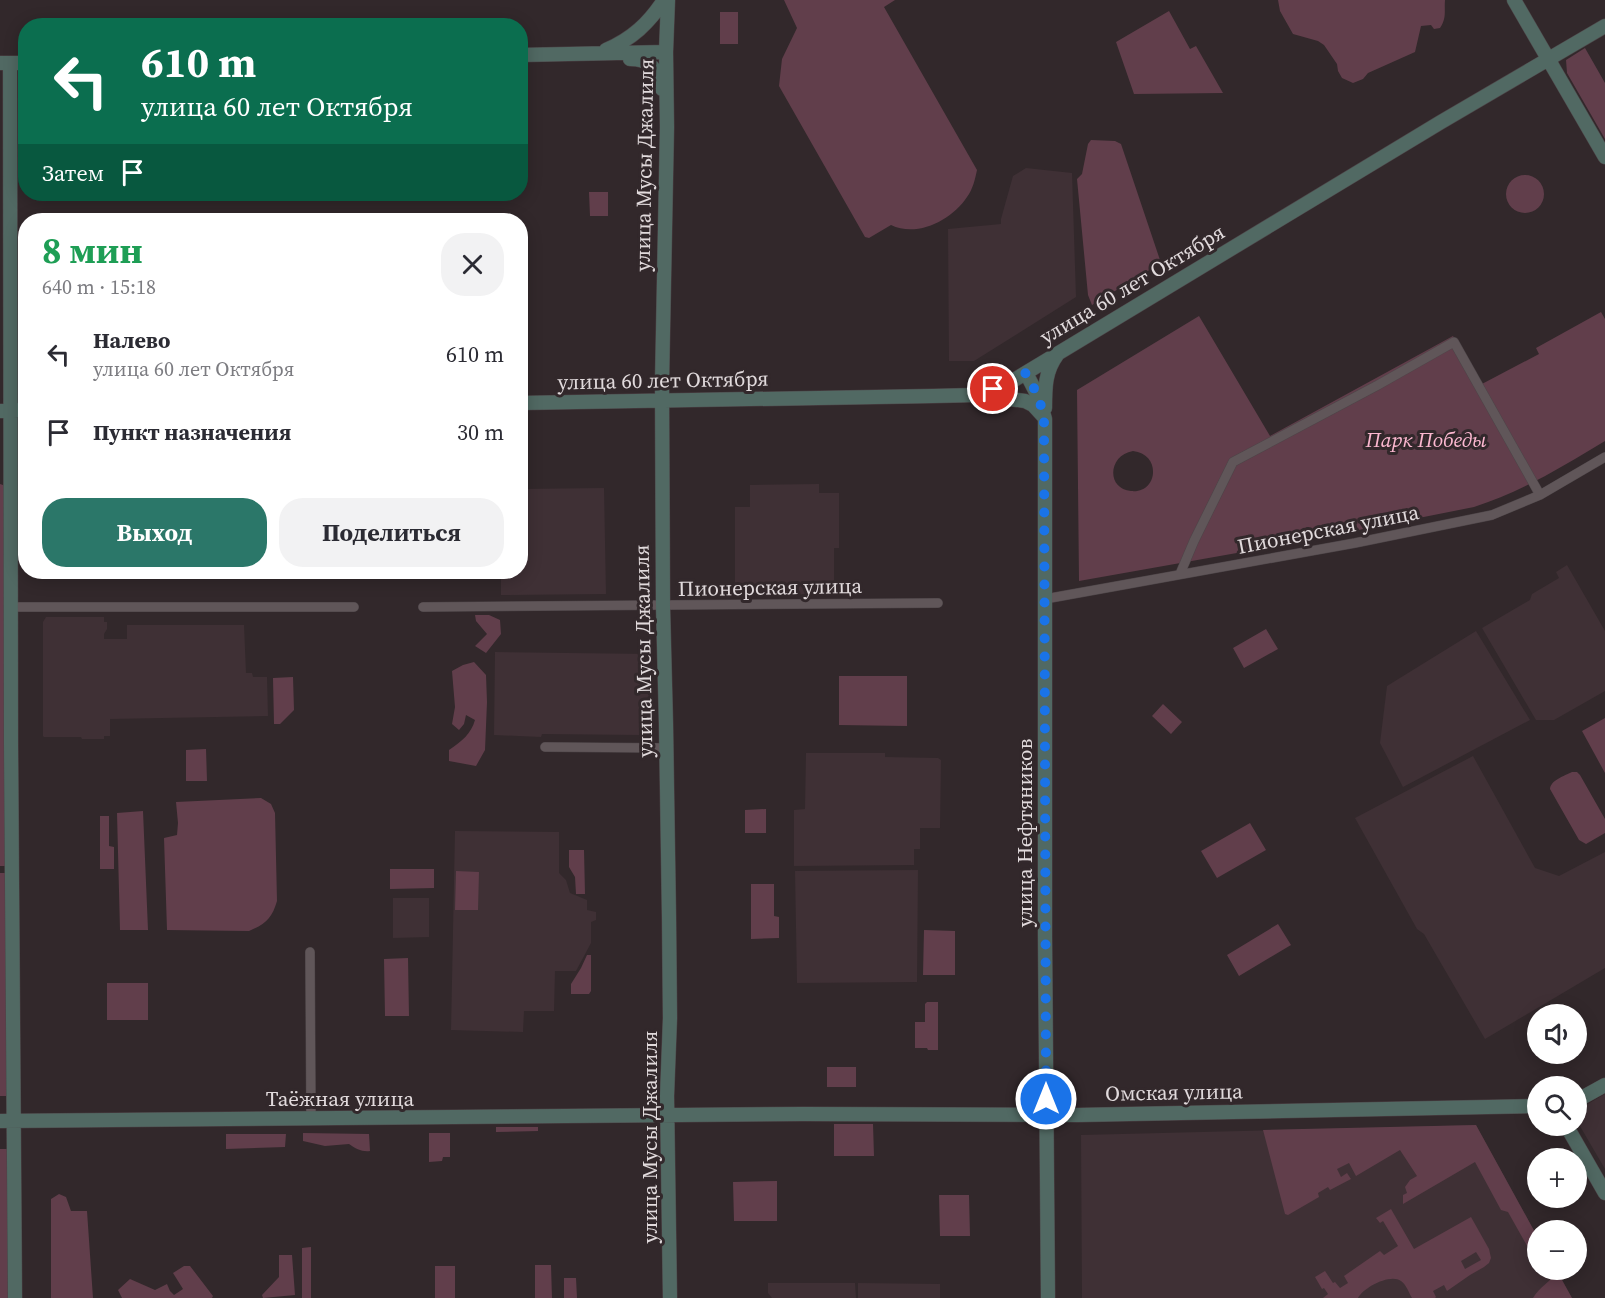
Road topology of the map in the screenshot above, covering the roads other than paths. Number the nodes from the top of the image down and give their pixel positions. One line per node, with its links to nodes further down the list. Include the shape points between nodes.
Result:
1 (1514, 0): 7 (main road)
2 (667, 1): 4 (main road, улица Мусы Джалиля); 5 (main road, via 642,29)
3 (1605, 26): 7 (main road, улица 60 лет Октября)
4 (666, 52): 5 (main road); 9 (main road, улица Мусы Джалиля)
5 (599, 53): 6 (main road); 9 (main road, via 612,59 640,59 650,64 661,82)
6 (528, 55)
7 (1548, 59): 10 (main road); 12 (main road, улица 60 лет Октября)
8 (5, 63): 11 (main road)
9 (667, 110): 15 (main road, улица Мусы Джалиля)
10 (1605, 157)
11 (5, 233): 17 (main road)
12 (1061, 350): 13 (main road, улица 60 лет Октября); 18 (main road, via 1046,378)
13 (1026, 373): 14 (main road, улица 60 лет Октября); 18 (main road, улица Нефтяников)
14 (976, 395): 15 (main road, улица 60 лет Октября); 18 (main road, via 1026,401)
15 (662, 401): 16 (main road, улица 60 лет Октября); 26 (main road, улица Мусы Джалиля)
16 (528, 403)
17 (12, 411): 21 (main road)
18 (1044, 419): 24 (main road, улица Нефтяников)
19 (1605, 457): 22 (street, Пионерская улица)
20 (0, 476): 21 (main road, via 8,478)
21 (11, 486): 29 (main road)
22 (1540, 495): 23 (street, Пионерская улица, via 1473,519); 23 (street, via 1454,342 1233,462)
23 (1180, 574): 24 (street, Пионерская улица)
24 (1045, 598): 36 (main road, улица Нефтяников)
25 (938, 603): 26 (street, Пионерская улица)
26 (663, 606): 28 (street, Пионерская улица); 31 (main road, улица Мусы Джалиля)
27 (354, 607): 29 (street)
28 (423, 607)
29 (11, 608): 39 (main road)
30 (545, 747): 31 (street)
31 (666, 748): 37 (main road, улица Мусы Джалиля)
32 (309, 952): 38 (street)
33 (1605, 1085): 34 (main road)
34 (1587, 1095)
35 (1527, 1106): 36 (main road, Омская улица)
36 (1047, 1115): 37 (main road, Омская улица); 44 (main road, улица Нефтяников)
37 (668, 1116): 38 (main road, Таёжная улица); 43 (main road, улица Мусы Джалиля)
38 (311, 1119): 39 (main road, Таёжная улица)
39 (6, 1121): 42 (main road)
40 (1572, 1136): 41 (main road)
41 (1605, 1193)
42 (15, 1298)
43 (670, 1298)
44 (1048, 1298)

